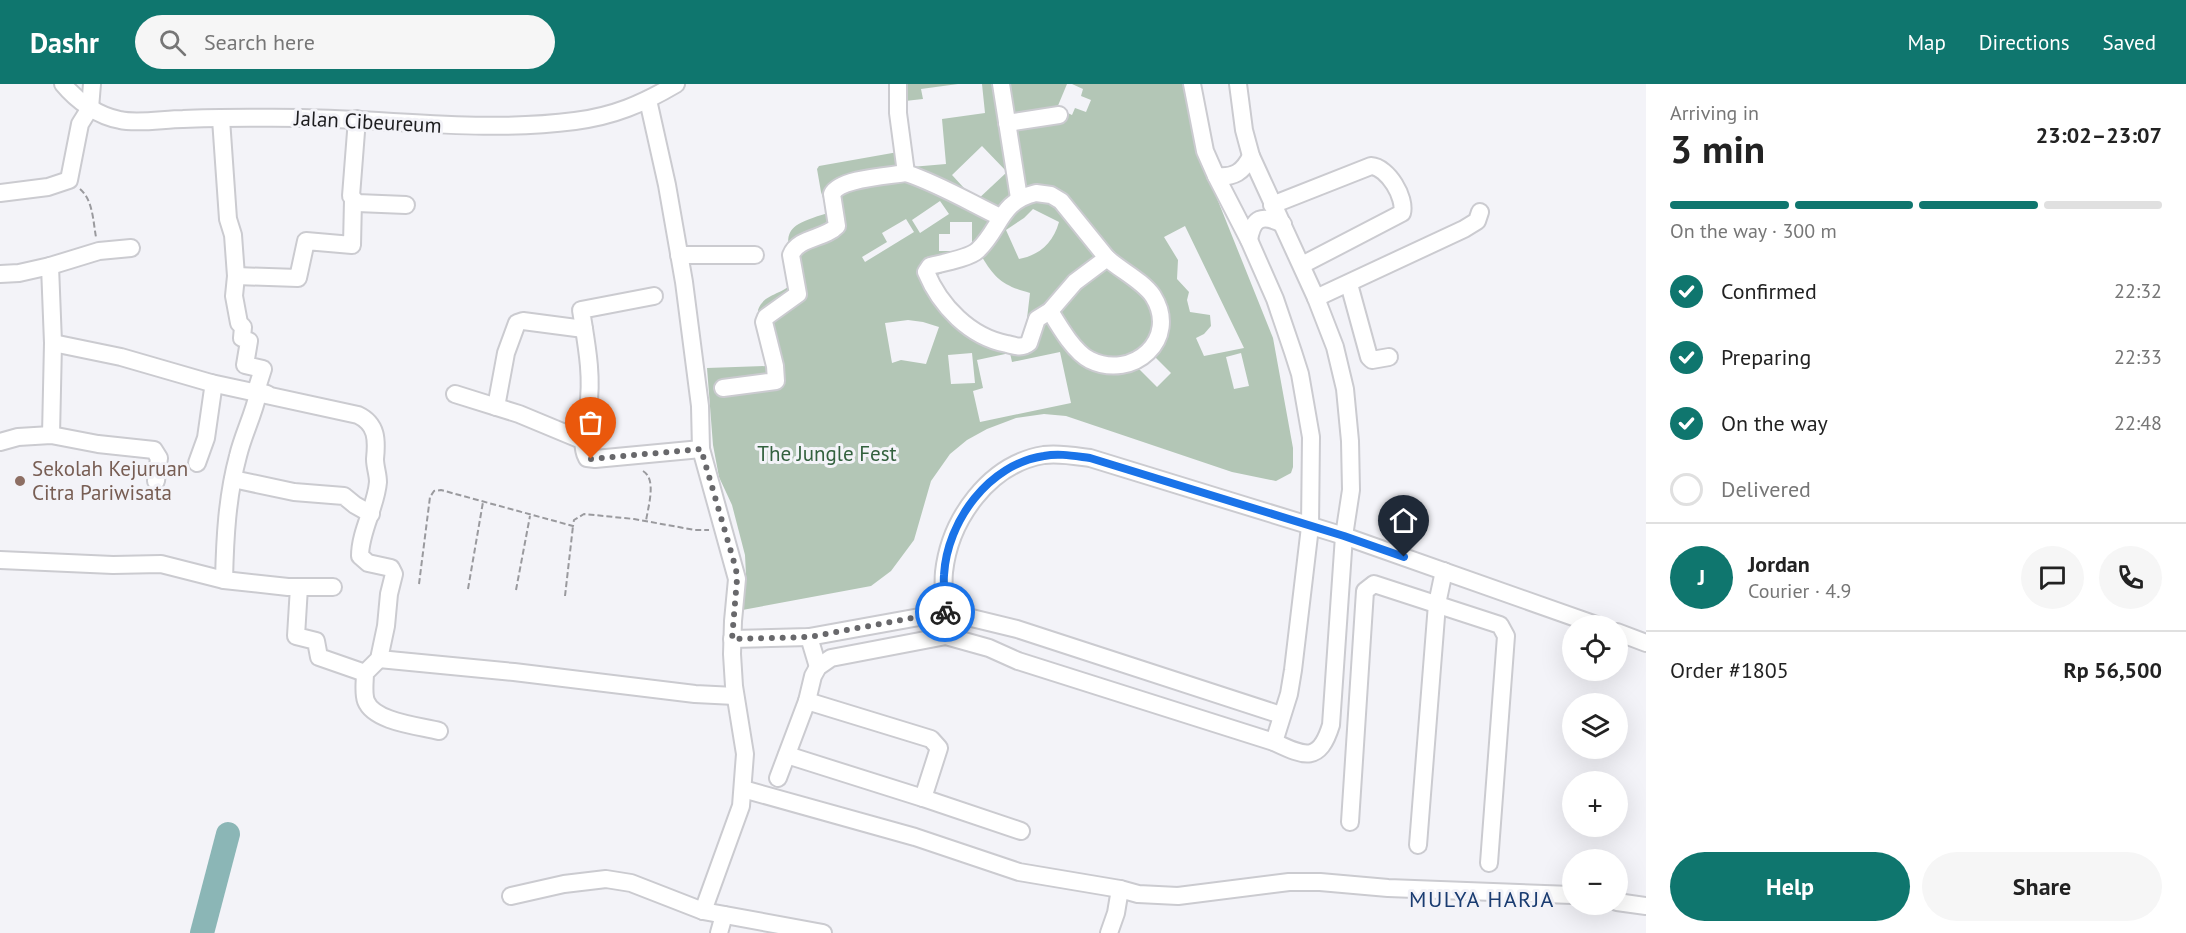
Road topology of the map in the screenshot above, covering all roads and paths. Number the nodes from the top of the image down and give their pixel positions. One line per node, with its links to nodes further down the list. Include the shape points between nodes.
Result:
1 (63, 84): 9 (street, Jalan Cibeureum)
2 (92, 84): 9 (street)
3 (676, 84): 8 (street, Jalan Cibeureum)
4 (898, 84): 15 (street)
5 (1001, 84): 13 (street)
6 (1192, 84): 16 (street, via 1205,151)
7 (1238, 84): 14 (street)
8 (648, 100): 12 (street, Jalan Cibeureum, via 614,114 505,126 461,127); 29 (street)
9 (90, 108): 11 (street, Jalan Cibeureum, via 128,122); 17 (street, via 80,124)
10 (1059, 115): 13 (street)
11 (221, 119): 12 (street, Jalan Cibeureum); 35 (street)
12 (357, 119): 20 (street)
13 (1006, 123): 19 (street)
14 (1251, 156): 16 (street, via 1242,170 1227,177); 21 (street)
15 (906, 173): 24 (street, via 922,177); 44 (street, via 845,183 834,189 837,226 794,249 791,255 798,294 764,322 776,381)
16 (1216, 176): 26 (street)
17 (69, 180): 18 (street); 28 (path, via 86,194)
18 (0, 193)
19 (1019, 198): 24 (street); 31 (street, via 1036,193 1061,201)
20 (353, 200): 22 (street); 35 (street, via 352,245 306,242 298,278)
21 (1272, 205): 25 (street); 32 (street, via 1371,166 1383,168 1390,177 1404,206 1402,213)
22 (406, 206)
23 (1480, 212): 36 (street, via 1478,221 1464,229)
24 (1000, 217): 39 (street, via 977,251 930,266 928,277 957,317 999,343 1026,346 1035,322)
25 (1283, 224): 26 (street, via 1267,218 1258,220 1251,228); 32 (street)
26 (1249, 240): 62 (street, via 1275,299 1300,374 1311,437)
27 (131, 248): 28 (street)
28 (99, 251): 33 (street)
29 (679, 255): 30 (street); 52 (street, via 699,396)
30 (755, 255)
31 (1107, 258): 39 (street, via 1075,282); 39 (street, via 1152,294 1161,329 1149,351 1118,366 1089,360)
32 (1302, 265): 38 (street)
33 (50, 266): 34 (street); 41 (street)
34 (0, 274)
35 (236, 276): 47 (street, via 234,296 239,323 243,327 242,338 249,341 245,365 263,369 256,391)
36 (1350, 284): 38 (street); 42 (street, via 1369,357)
37 (654, 296): 40 (street, via 581,310)
38 (1316, 298): 64 (street, via 1335,347 1345,389 1351,490)
39 (1050, 311)
40 (584, 329): 48 (street, via 517,323 506,353); 50 (street, via 589,404)
41 (53, 343): 43 (street); 49 (street)
42 (1389, 357)
43 (211, 382): 45 (street); 53 (street, via 206,438)
44 (723, 388)
45 (258, 394): 47 (street); 55 (street)
46 (455, 394): 48 (street)
47 (303, 403): 58 (street, via 367,419 377,442 378,480)
48 (496, 407): 50 (street)
49 (51, 435): 51 (street); 56 (street, via 154,450 159,458)
50 (584, 441): 52 (street, via 585,455 591,459)
51 (0, 442)
52 (701, 449): 63 (street)
53 (197, 464)
54 (634, 469): 60 (path, via 645,471 650,482)
55 (233, 479): 58 (street, via 294,492 344,496); 67 (street, via 225,525)
56 (156, 481)
57 (483, 502): 59 (path); 68 (path, via 434,491); 71 (path)
58 (371, 514): 82 (street, via 360,556 368,563 393,569 394,574)
59 (531, 516): 61 (path); 72 (path)
60 (646, 521): 61 (path, via 584,514 574,520); 63 (path, via 695,530)
61 (573, 526): 73 (path)
62 (1310, 527): 64 (street); 75 (street, via 1090,458 1043,456 1016,464 975,496 958,524 947,555); 87 (street, via 1293,670)
63 (724, 530): 80 (street, via 737,579)
64 (1344, 536): 66 (street); 89 (street, via 1328,734 1310,754)
65 (0, 560): 67 (street, via 161,564)
66 (1444, 571): 74 (street); 76 (street)
67 (224, 580): 69 (street)
68 (419, 584)
69 (299, 587): 70 (street); 84 (street, via 296,636 316,641 319,657)
70 (333, 587)
71 (468, 589)
72 (516, 590)
73 (564, 596)
74 (1437, 604): 94 (street, via 1374,584 1365,591); 96 (street); 97 (street, via 1500,625 1506,636)
75 (947, 612): 77 (street); 79 (street); 87 (street, via 1017,629)
76 (1568, 615)
77 (946, 636): 83 (street, via 831,658); 89 (street)
78 (1628, 636): 81 (street)
79 (809, 637): 80 (street); 83 (street)
80 (732, 639): 85 (street)
81 (1646, 643)
82 (379, 659): 84 (street); 85 (street)
83 (818, 667): 86 (street)
84 (365, 673): 88 (street, via 367,703 378,713 388,719)
85 (735, 696): 92 (street, via 745,754)
86 (807, 701): 90 (street); 93 (street, via 936,743 938,756)
87 (1281, 715): 89 (street)
88 (439, 730)
89 (1274, 742)
90 (787, 755): 91 (street); 93 (street)
91 (778, 778)
92 (743, 789): 98 (street, via 915,837 1019,872); 103 (street, via 741,806)
93 (923, 798): 95 (street)
94 (1350, 822)
95 (1021, 831)
96 (1418, 845)
97 (1489, 863)
98 (1120, 888): 99 (street, via 1138,894 1178,896 1289,882 1320,882); 107 (street)
99 (1562, 895)
100 (511, 896): 103 (street, via 606,879 631,884)
101 (1628, 904): 102 (street)
102 (1646, 906)
103 (704, 911): 104 (street)
104 (724, 915): 105 (street); 106 (street)
105 (719, 933)
106 (816, 933)
107 (1109, 933)

